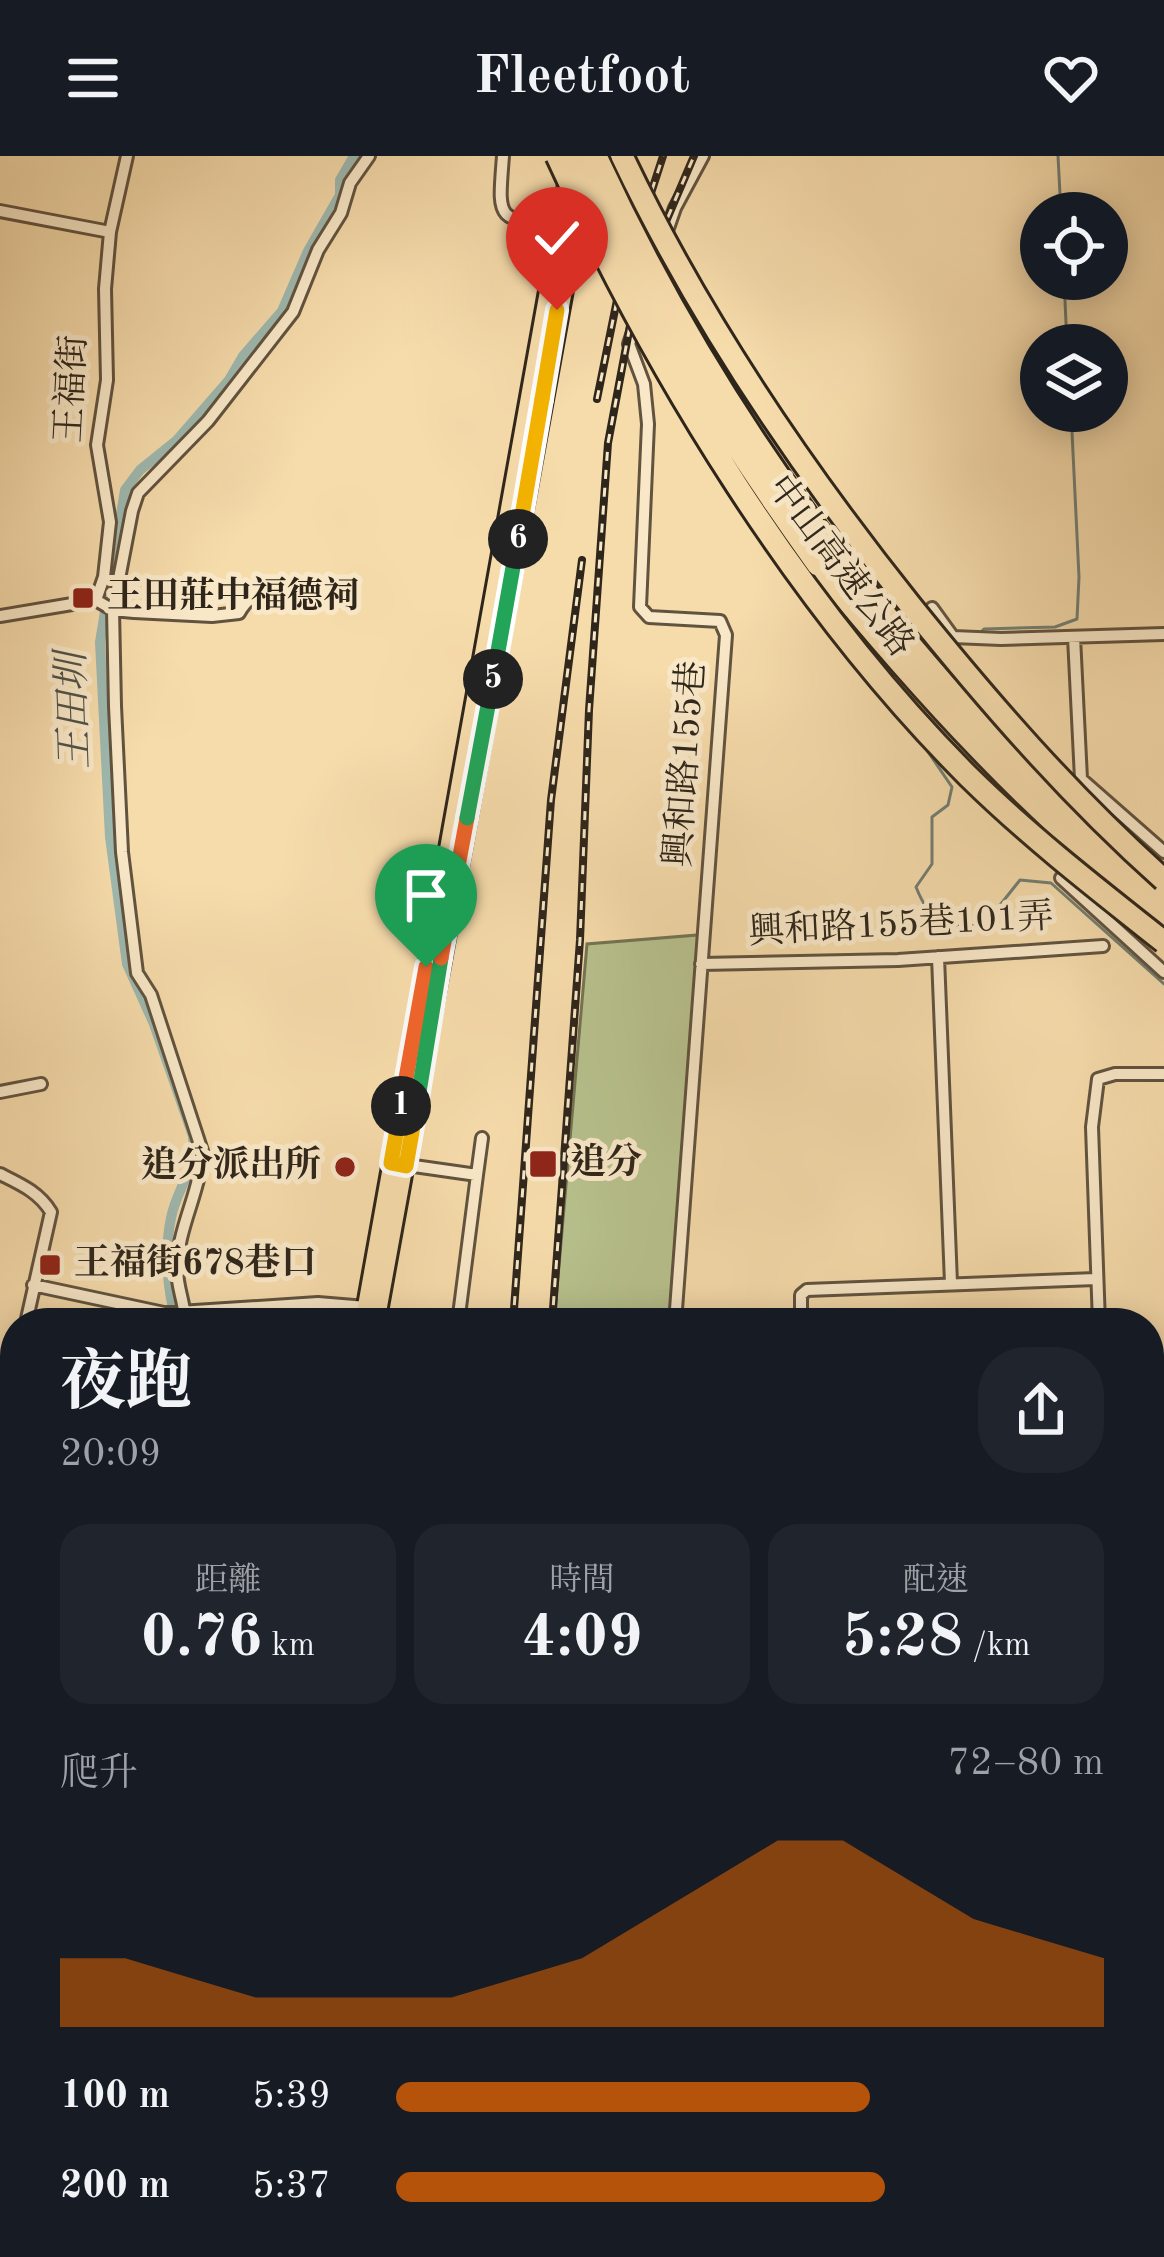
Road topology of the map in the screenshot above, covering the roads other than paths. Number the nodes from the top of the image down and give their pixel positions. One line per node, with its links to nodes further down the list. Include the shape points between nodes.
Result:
1 (127, 156): 11 (street, 王福街)
2 (503, 156): 10 (street, via 499,204 507,216)
3 (557, 156): 24 (highway, 中山高速公路, bridge, via 683,401 860,656 1037,840)
4 (575, 156): 10 (main road); 23 (highway, 中山高速公路, bridge, via 674,347 818,566 946,717 1071,841)
5 (592, 156): 10 (main road); 22 (highway, 中山高速公路, bridge, via 681,323 763,458 825,540 976,722)
6 (622, 156): 21 (highway, bridge, via 733,359 822,490 1046,768)
7 (703, 156): 27 (street, 興和路155巷, via 675,208 629,344 648,424 640,608 649,617 720,621 726,634)
8 (365, 161): 15 (street, via 293,312 208,422 139,494)
9 (0, 212): 11 (street)
10 (567, 224): 33 (main road)
11 (110, 232): 13 (street, 王福街, via 107,380 97,445 110,522)
12 (311, 592): 15 (street, via 262,591 238,613 212,616)
13 (96, 599): 15 (street); 16 (street)
14 (932, 608): 18 (street, via 953,637)
15 (113, 610): 41 (street, via 122,852 137,973 152,995 203,1154 180,1237)
16 (0, 616)
17 (1164, 634): 18 (street)
18 (1074, 637): 19 (street, via 1081,779)
19 (1164, 852)
20 (1061, 878): 28 (street)
21 (1164, 880)
22 (1164, 895)
23 (1164, 918)
24 (1164, 942)
25 (1102, 946): 26 (street, 興和路155巷101弄)
26 (938, 957): 27 (street, 興和路155巷101弄); 37 (street)
27 (701, 964): 46 (street, 興和路155巷)
28 (1164, 972)
29 (1164, 1074): 36 (street, via 1098,1079)
30 (41, 1084): 31 (street)
31 (0, 1092)
32 (482, 1138): 35 (street)
33 (399, 1164): 35 (street); 44 (main road)
34 (0, 1174): 38 (street, via 51,1212)
35 (476, 1174): 45 (street)
36 (1096, 1279): 37 (street); 48 (street)
37 (951, 1283): 47 (street, via 807,1290)
38 (33, 1285): 39 (street); 40 (street)
39 (29, 1308)
40 (141, 1308)
41 (184, 1308)
42 (229, 1308): 43 (street)
43 (332, 1308)
44 (370, 1308)
45 (460, 1308)
46 (676, 1308)
47 (801, 1308)
48 (1098, 1308)

